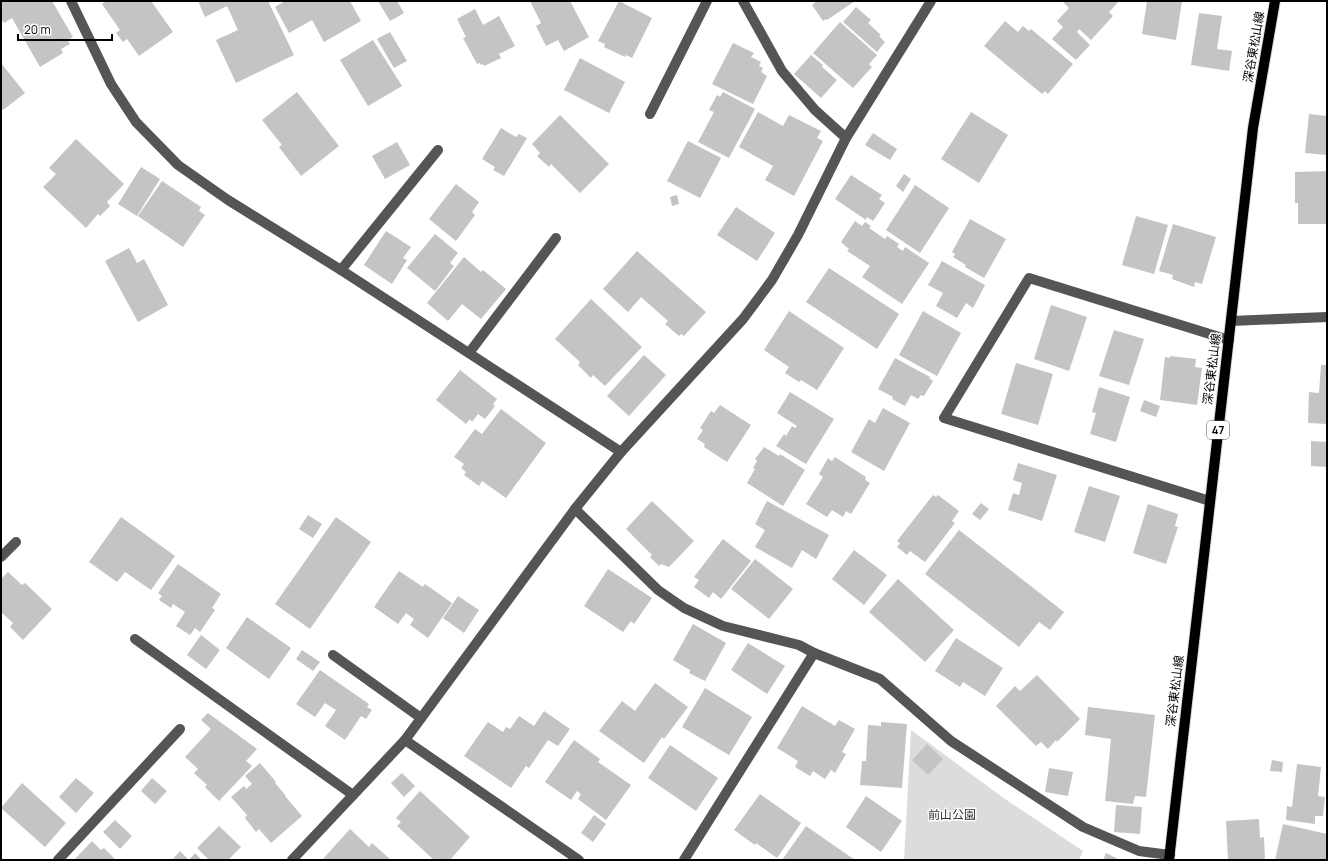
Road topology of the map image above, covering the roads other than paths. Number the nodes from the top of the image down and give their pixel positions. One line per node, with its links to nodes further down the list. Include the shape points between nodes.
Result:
1 (72, 1): 10 (street, via 112,84 136,122 178,165 228,200)
2 (707, 1): 6 (street)
3 (743, 1): 7 (street, via 782,71 815,110)
4 (931, 1): 7 (street)
5 (1275, 1): 12 (main road, 深谷東松山線 / 47, via 1253,128)
6 (650, 114)
7 (846, 138): 15 (street, via 798,235 772,280 743,319)
8 (438, 150): 10 (street)
9 (556, 238): 14 (street)
10 (342, 270): 14 (street)
11 (1327, 317): 12 (street)
12 (1231, 321): 13 (main road, 深谷東松山線 / 47)
13 (1229, 340): 16 (main road, 深谷東松山線 / 47); 16 (street, via 1029,278 944,418)
14 (468, 353): 15 (street)
15 (621, 452): 17 (street)
16 (1210, 501): 27 (main road, 深谷東松山線 / 47)
17 (575, 509): 21 (street, via 658,590 684,608 723,626 799,645); 23 (street)
18 (16, 542): 19 (street)
19 (1, 557)
20 (135, 639): 26 (street)
21 (814, 653): 27 (street, via 880,680 952,741 1083,827 1139,850); 31 (street)
22 (333, 655): 23 (street)
23 (421, 718): 25 (street)
24 (180, 729): 28 (street)
25 (405, 740): 26 (street); 30 (street)
26 (353, 795): 29 (street)
27 (1169, 857)
28 (58, 860)
29 (292, 860)
30 (579, 860)
31 (684, 860)

